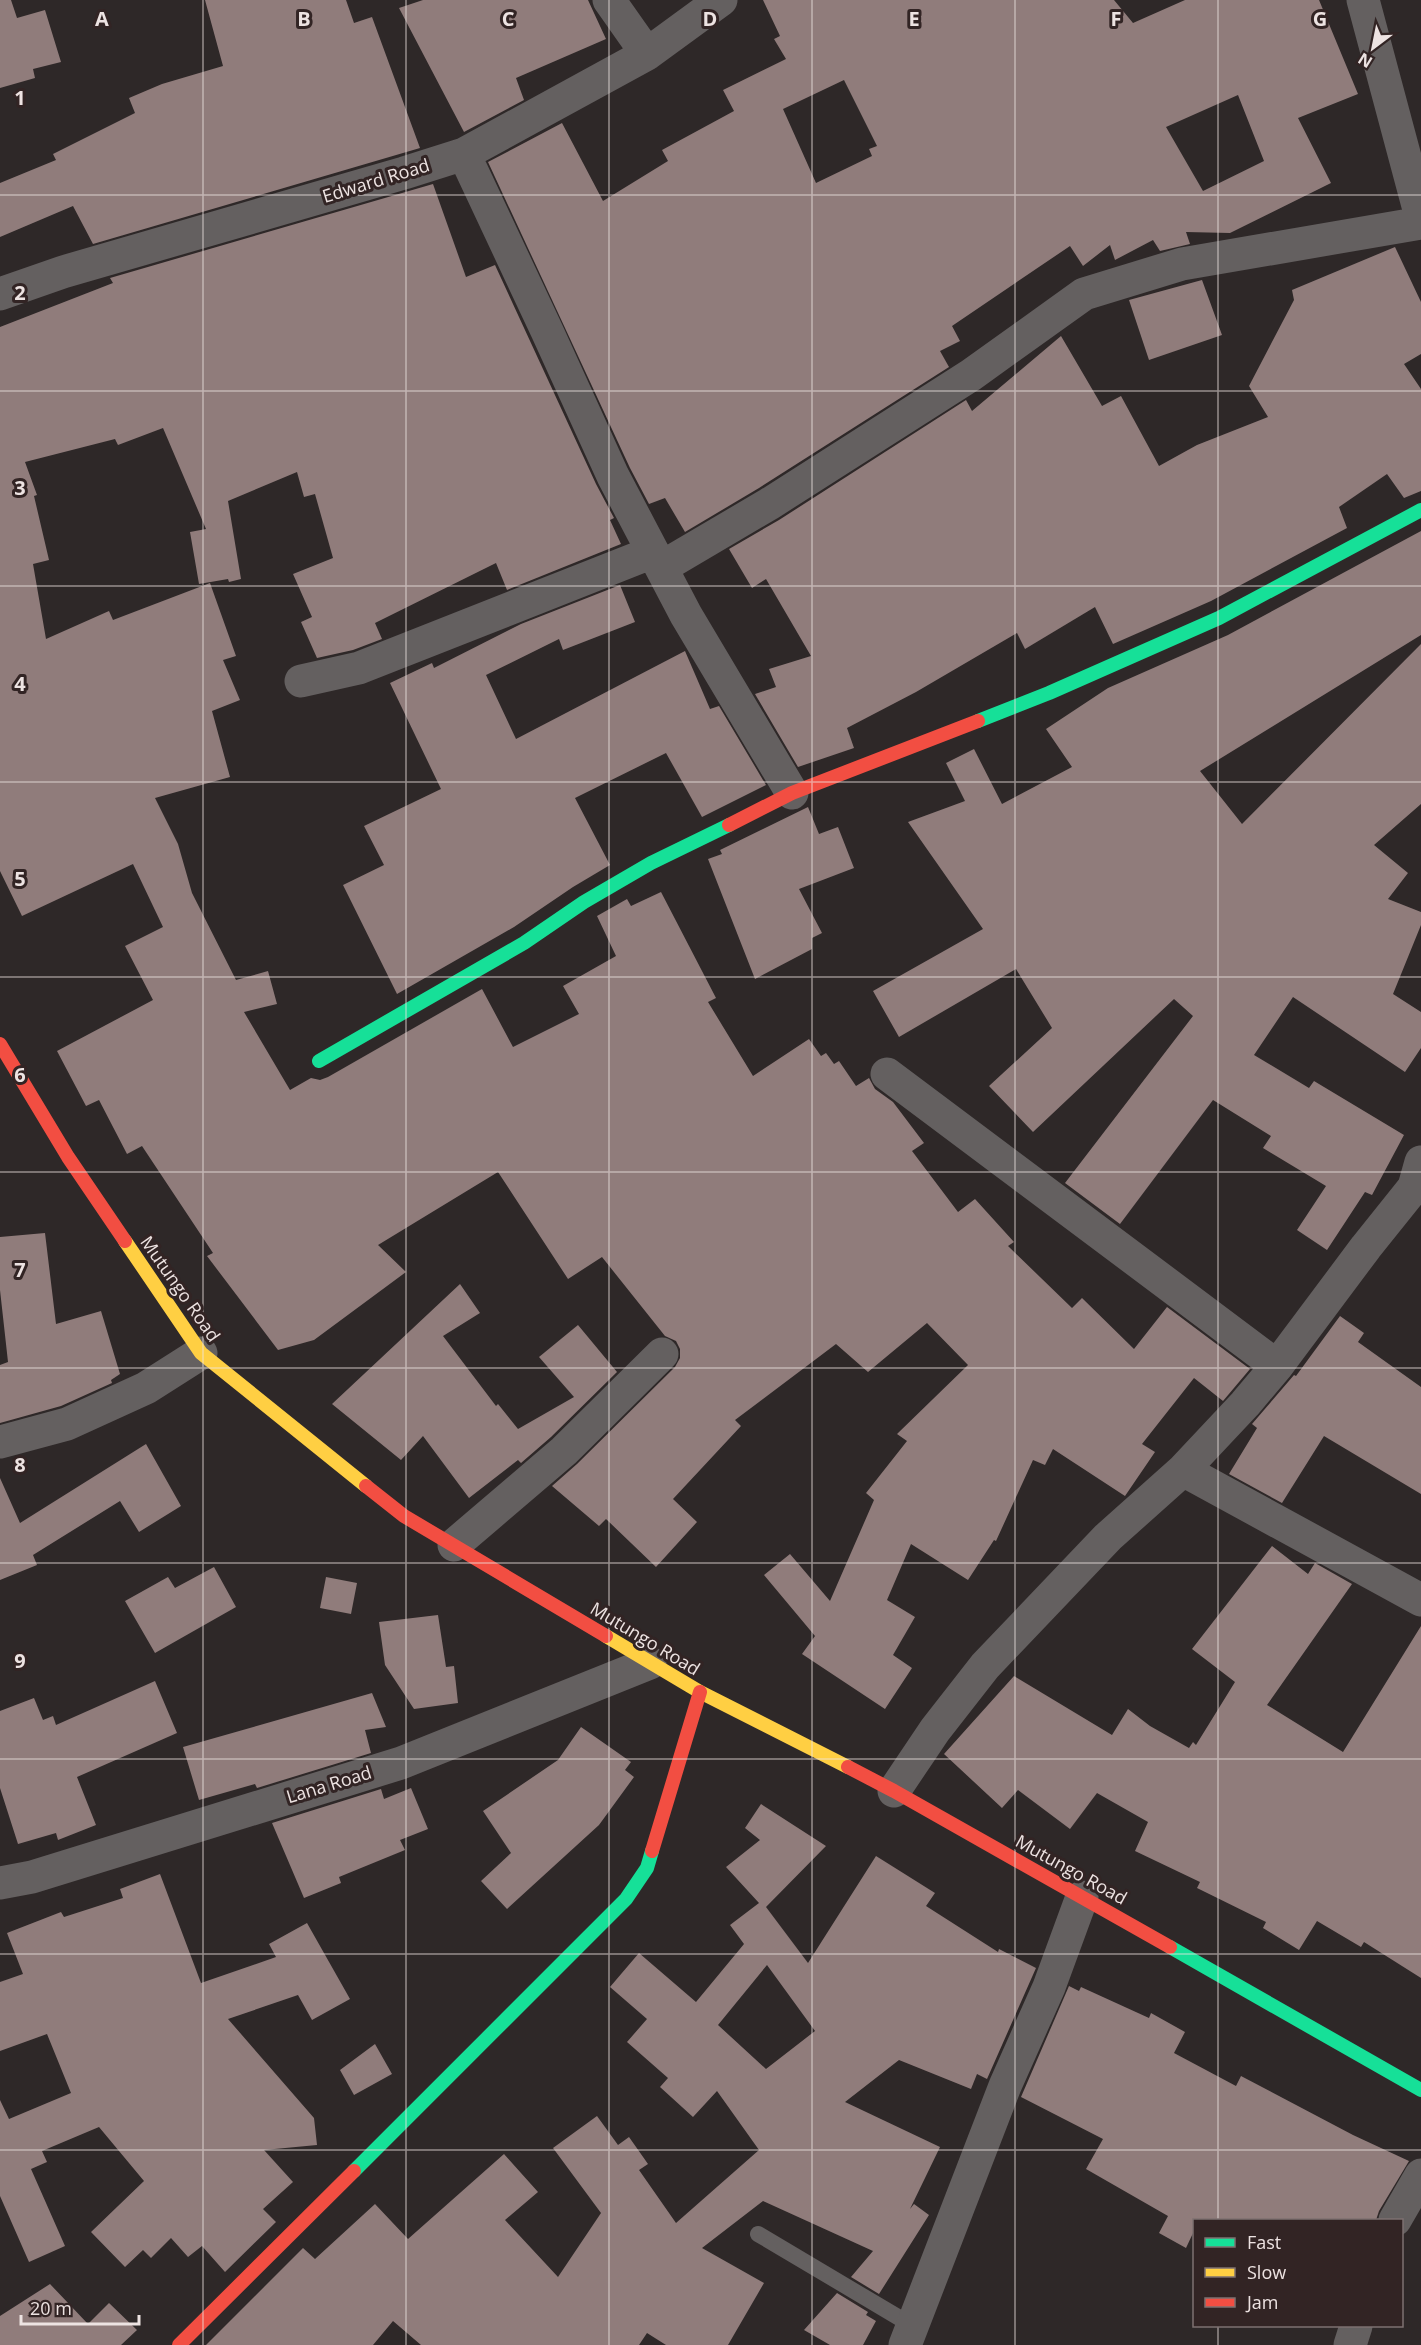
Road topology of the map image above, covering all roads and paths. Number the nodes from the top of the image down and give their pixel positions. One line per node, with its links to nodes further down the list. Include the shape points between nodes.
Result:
1 (609, 0): 4 (street)
2 (721, 0): 4 (street, Edward Road)
3 (1363, 0): 6 (street)
4 (647, 54): 5 (street, Edward Road)
5 (464, 154): 8 (street, Edward Road); 10 (street, via 613,476)
6 (1421, 217)
7 (1421, 223): 10 (street, via 1182,264 1084,294 971,375 769,504)
8 (0, 294)
9 (1421, 510): 12 (street, via 1219,618 1049,693)
10 (658, 559): 11 (street, via 359,669); 12 (street, via 686,615)
11 (301, 681)
12 (792, 793): 14 (street, via 642,869 524,943)
13 (0, 1044): 17 (street, Mutungo Road, via 68,1157)
14 (319, 1061)
15 (887, 1074): 19 (street)
16 (1421, 1162): 19 (street, via 1414,1187)
17 (201, 1353): 20 (street, via 146,1388 67,1424); 22 (street, Mutungo Road, via 404,1516)
18 (662, 1354): 22 (street, via 564,1451)
19 (1277, 1366): 21 (street)
20 (0, 1442)
21 (1183, 1470): 23 (street); 26 (street, via 1108,1537 985,1666)
22 (454, 1545): 24 (street, Mutungo Road)
23 (1421, 1600)
24 (650, 1663): 25 (street, Mutungo Road); 27 (street, Lana Road, via 401,1763 32,1877)
25 (700, 1692): 26 (street, Mutungo Road); 35 (street, via 647,1868 626,1899)
26 (894, 1791): 28 (street, Mutungo Road)
27 (0, 1883)
28 (1082, 1897): 29 (street, Mutungo Road); 34 (street)
29 (1421, 2090)
30 (1421, 2175): 31 (street)
31 (1396, 2219)
32 (758, 2234): 34 (lane)
33 (1355, 2327): 36 (street)
34 (909, 2335)
35 (179, 2345)
36 (1350, 2345)

